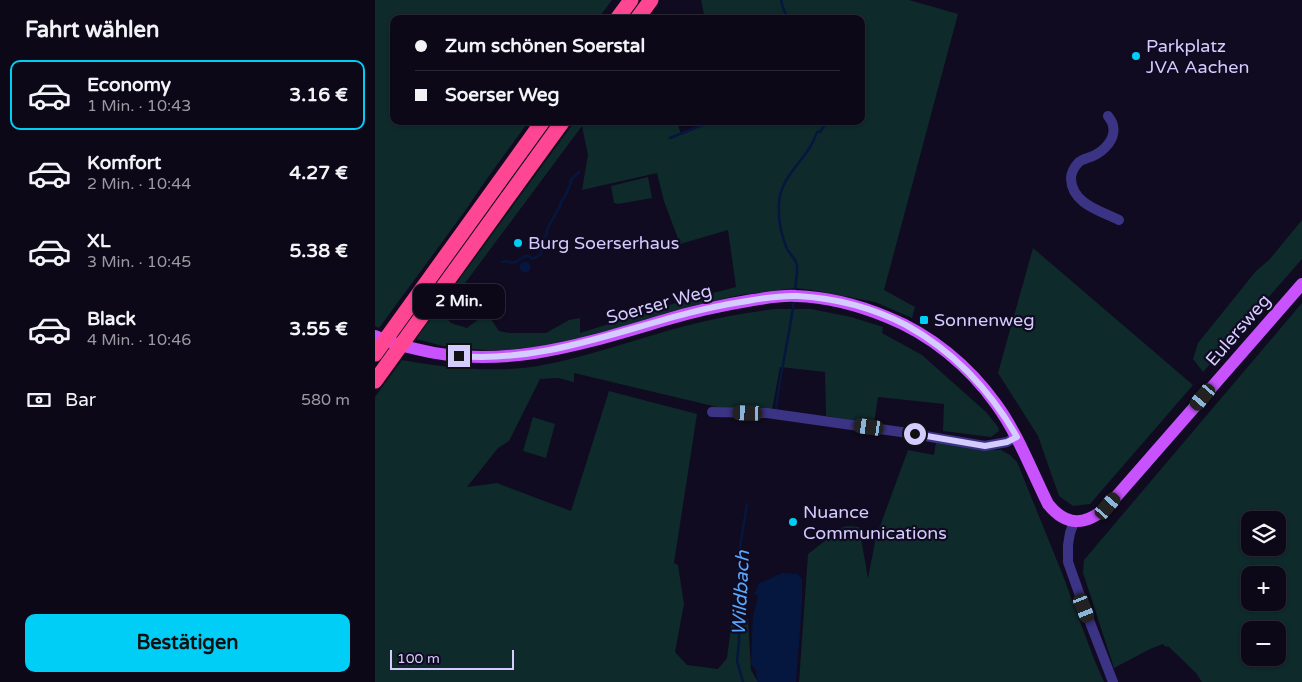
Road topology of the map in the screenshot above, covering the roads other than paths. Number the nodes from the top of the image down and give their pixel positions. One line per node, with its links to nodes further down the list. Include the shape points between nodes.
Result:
1 (631, 0): 3 (highway)
2 (648, 3): 4 (highway)
3 (620, 15)
4 (640, 15)
5 (1108, 116): 8 (street, via 1114,132 1110,142 1095,155 1080,161 1071,175 1071,184 1084,203)
6 (540, 125): 11 (highway)
7 (560, 125): 12 (highway)
8 (1119, 220)
9 (1302, 284): 15 (main road, Eulersweg, via 1108,506 1100,514)
10 (375, 336): 14 (main road, Soerser Weg, via 429,352 498,357 543,352 616,335 720,305 790,296 840,302 898,321 945,351 995,402)
11 (375, 354)
12 (375, 381)
13 (712, 412): 14 (street, via 767,413 985,446)
14 (1017, 437): 15 (main road, Soerser Weg, via 1048,504 1061,517)
15 (1074, 522): 16 (street, via 1069,562)
16 (1113, 682)

